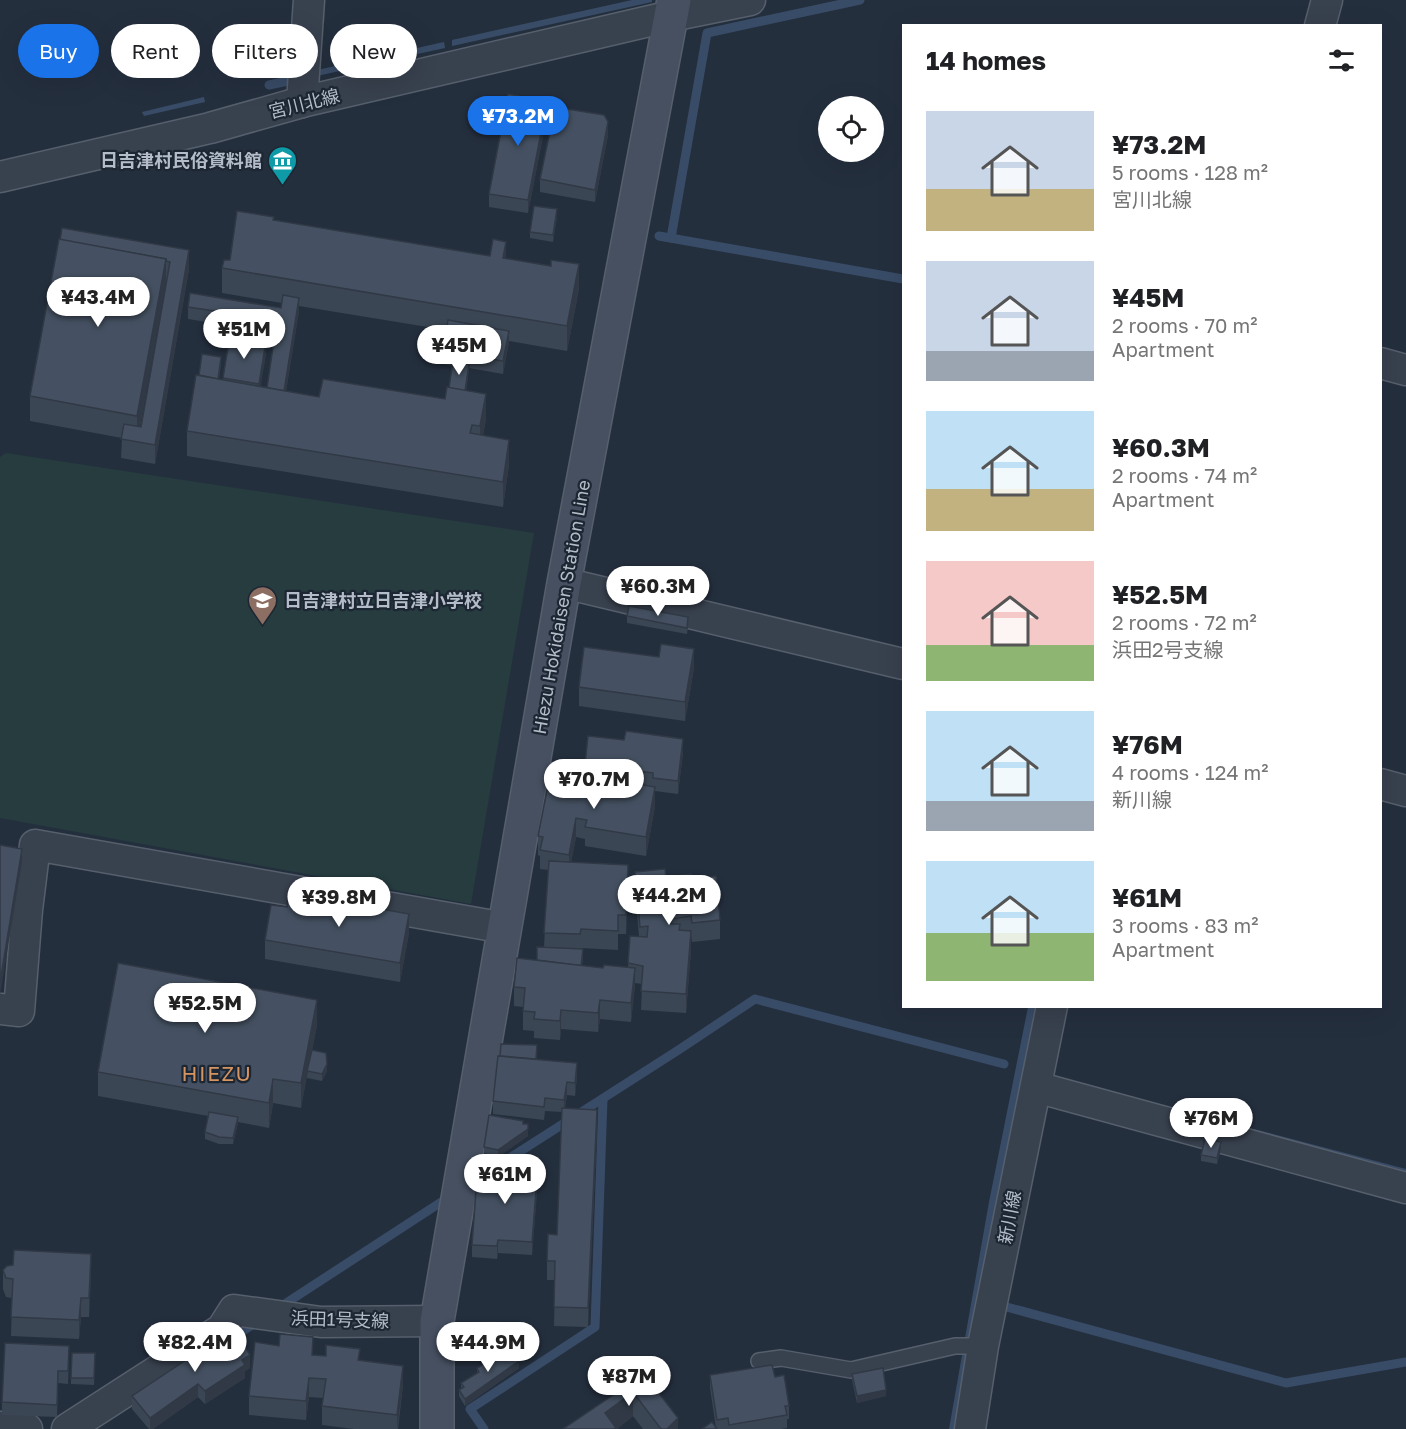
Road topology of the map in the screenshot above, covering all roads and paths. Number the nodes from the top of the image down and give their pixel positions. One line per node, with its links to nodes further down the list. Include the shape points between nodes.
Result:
1 (309, 0): 6 (street)
2 (750, 0): 4 (street, 宮川北線)
3 (1327, 0): 5 (street)
4 (673, 8): 6 (street, 宮川北線); 10 (main road, Hiezu Hokidaisen Station Line)
5 (1321, 24)
6 (302, 102): 7 (street, 宮川北線, via 210,128)
7 (0, 177)
8 (1382, 364): 9 (street)
9 (1406, 370)
10 (564, 583): 11 (street); 14 (main road, Hiezu Hokidaisen Station Line)
11 (902, 664)
12 (1382, 785): 13 (street)
13 (1406, 791)
14 (505, 928): 15 (street, via 35,845 19,1011); 19 (main road, Hiezu Hokidaisen Station Line)
15 (0, 1008)
16 (1052, 1008): 17 (street, 新川線)
17 (1036, 1087): 18 (street); 20 (street, 新川線)
18 (1406, 1188)
19 (437, 1321): 24 (street, 浜田1号支線, via 321,1322 234,1310 222,1329); 25 (main road, Hiezu Hokidaisen Station Line)
20 (983, 1346): 21 (lane, via 955,1346 851,1370 781,1358); 26 (street, 新川線)
21 (759, 1361)
22 (0, 1427): 23 (street)
23 (27, 1429)
24 (67, 1429)
25 (437, 1429)
26 (970, 1429)

